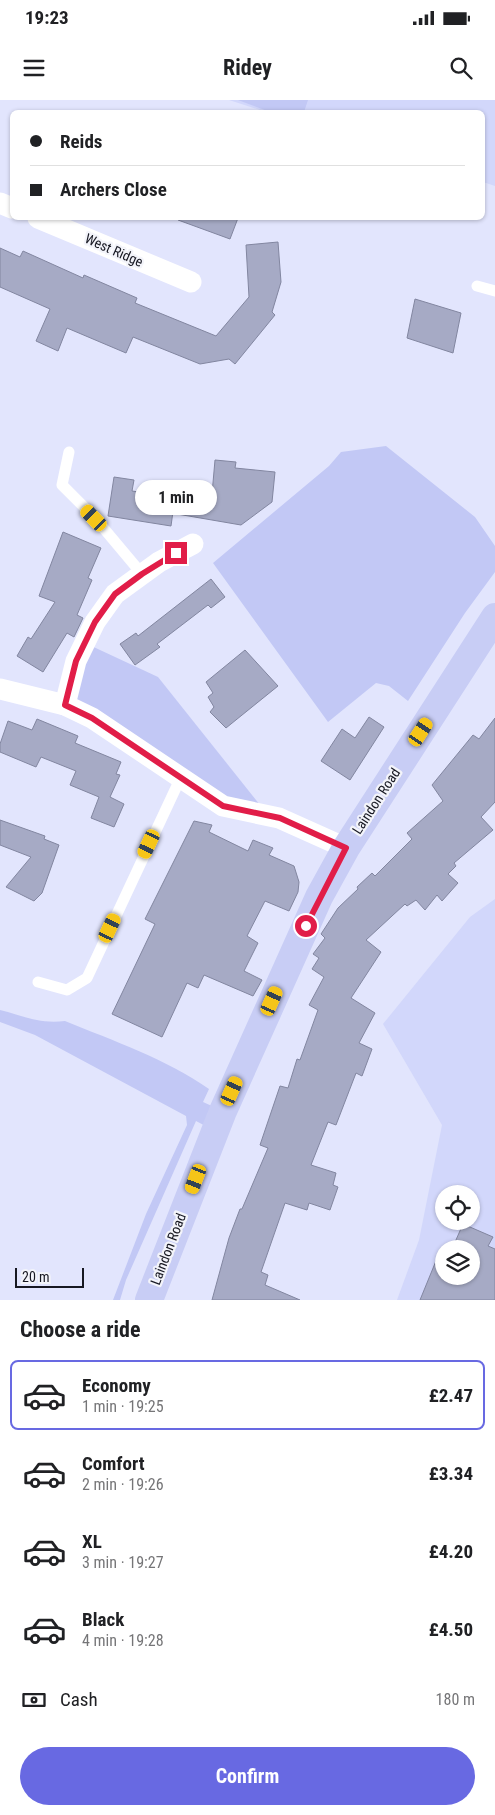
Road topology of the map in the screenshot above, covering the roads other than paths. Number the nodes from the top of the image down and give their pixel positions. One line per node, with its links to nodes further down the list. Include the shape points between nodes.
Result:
1 (43, 220): 2 (street, West Ridge)
2 (191, 282)
3 (477, 286): 4 (lane)
4 (495, 291)
5 (69, 452): 7 (lane, via 62,485)
6 (194, 544): 7 (street)
7 (142, 574): 10 (street, via 115,594 95,622 76,661)
8 (495, 617): 12 (main road, Laindon Road)
9 (0, 689): 10 (street)
10 (65, 705): 11 (street, via 92,718)
11 (181, 777): 12 (street, via 223,806 280,818); 13 (lane, via 86,978 66,990)
12 (346, 848): 14 (main road, Laindon Road, via 319,897 226,1104)
13 (38, 982)
14 (149, 1300)

